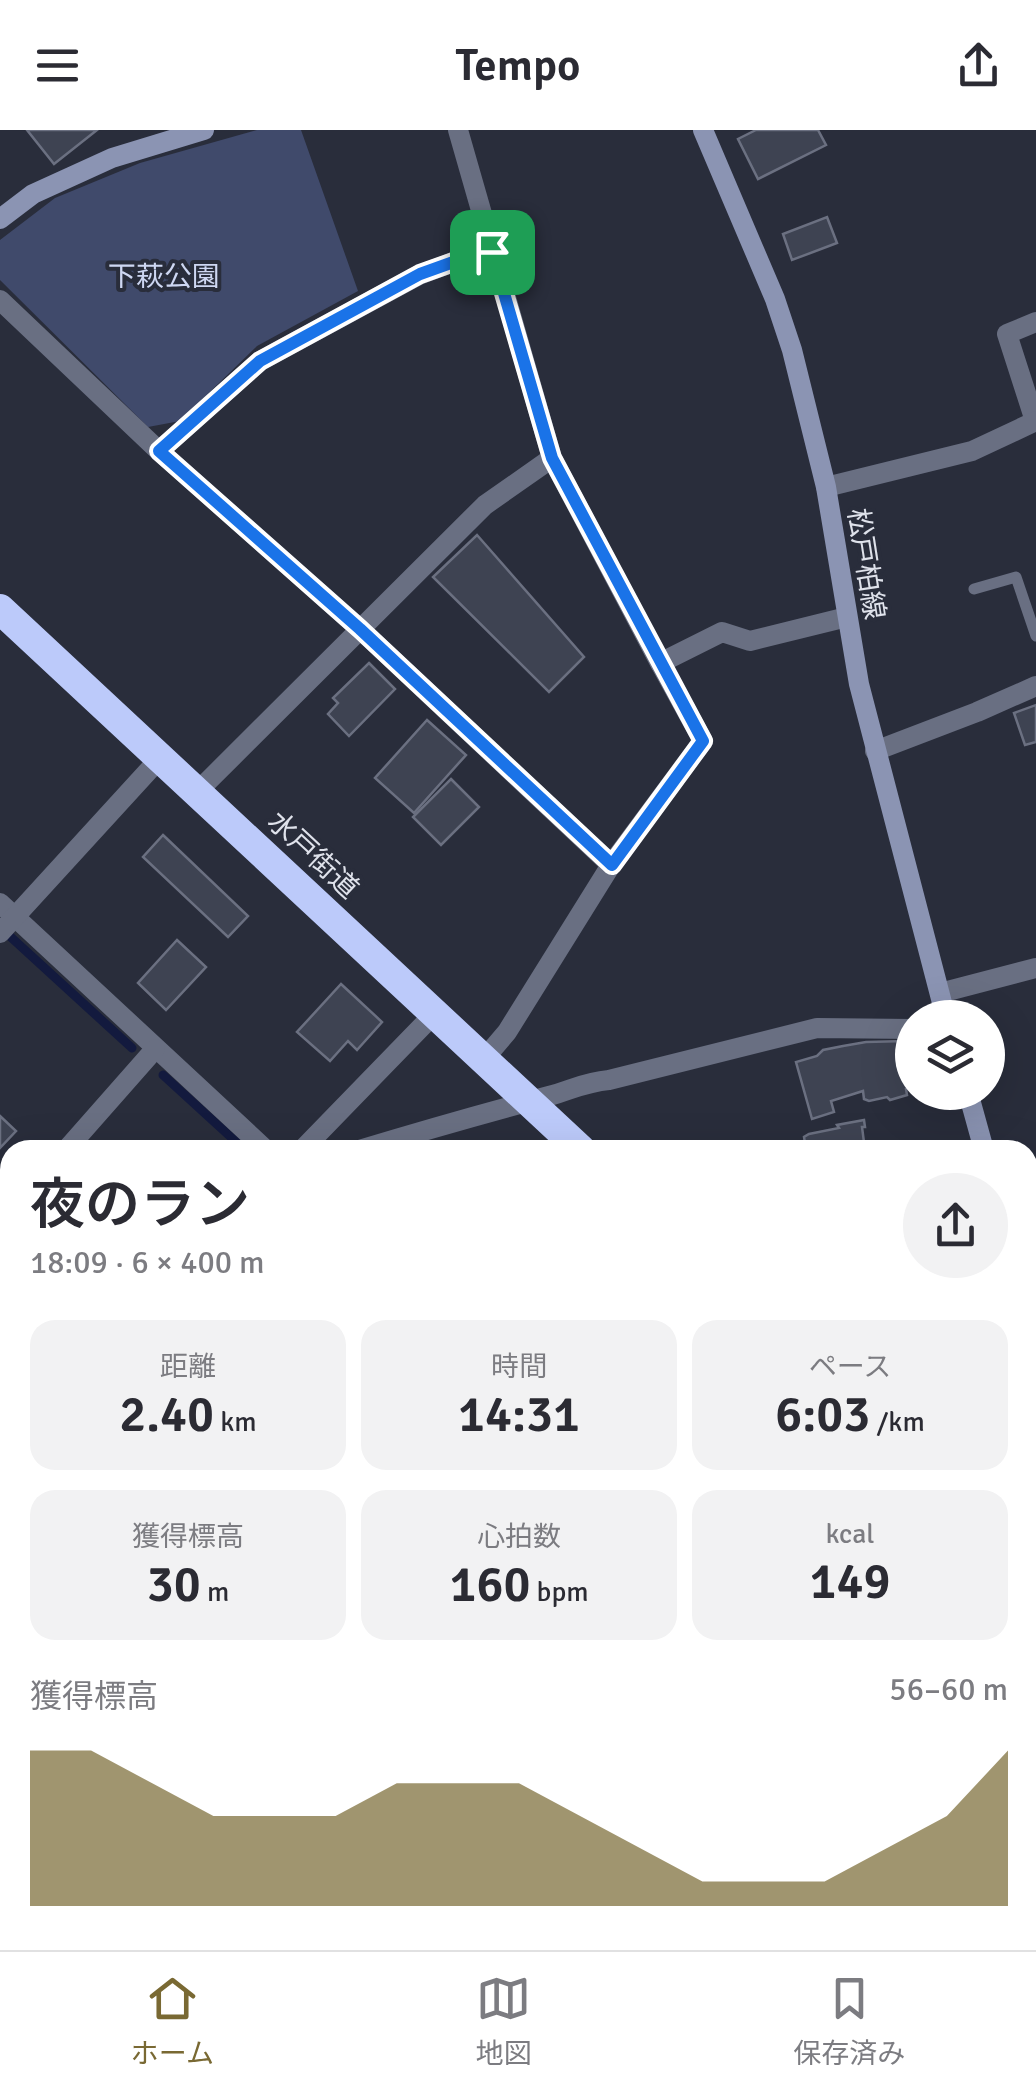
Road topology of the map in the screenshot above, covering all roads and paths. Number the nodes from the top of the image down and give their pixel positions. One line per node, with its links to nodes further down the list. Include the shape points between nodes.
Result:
1 (204, 130): 4 (main road, via 112,158 33,194)
2 (458, 130): 5 (street)
3 (704, 131): 11 (main road, 松戸柏線, via 775,299)
4 (0, 219)
5 (492, 252): 9 (street, via 420,274 260,361); 10 (street)
6 (0, 300): 9 (street)
7 (1036, 322): 8 (street, via 1008,334)
8 (1036, 421): 11 (street, via 972,451)
9 (159, 451): 15 (street)
10 (552, 458): 15 (street, via 484,505); 17 (street)
11 (826, 487): 14 (main road, 松戸柏線)
12 (974, 589): 16 (lane, via 1016,578)
13 (0, 609): 20 (highway, 水戸街道)
14 (846, 618): 17 (street, via 750,641 722,632); 19 (main road, 松戸柏線)
15 (360, 629): 21 (street); 22 (street)
16 (1036, 636)
17 (660, 663): 22 (street, via 703,741)
18 (1036, 686): 19 (street)
19 (874, 751): 26 (main road, 松戸柏線)
20 (161, 757): 21 (highway, 水戸街道); 23 (street)
21 (198, 791): 28 (highway, 水戸街道)
22 (612, 865): 31 (street)
23 (8, 910): 24 (street); 30 (street)
24 (0, 933)
25 (1036, 968): 26 (street)
26 (940, 993): 27 (main road, 松戸柏線)
27 (942, 1000)
28 (434, 1014): 31 (highway, 水戸街道); 36 (street)
29 (895, 1029): 32 (street, via 817,1028)
30 (156, 1049): 34 (street); 35 (street)
31 (484, 1059): 32 (highway, 水戸街道)
32 (529, 1101): 37 (street); 38 (highway, 水戸街道)
33 (973, 1110): 39 (main road)
34 (75, 1140)
35 (255, 1140)
36 (312, 1140)
37 (394, 1140)
38 (570, 1140)
39 (981, 1140)

